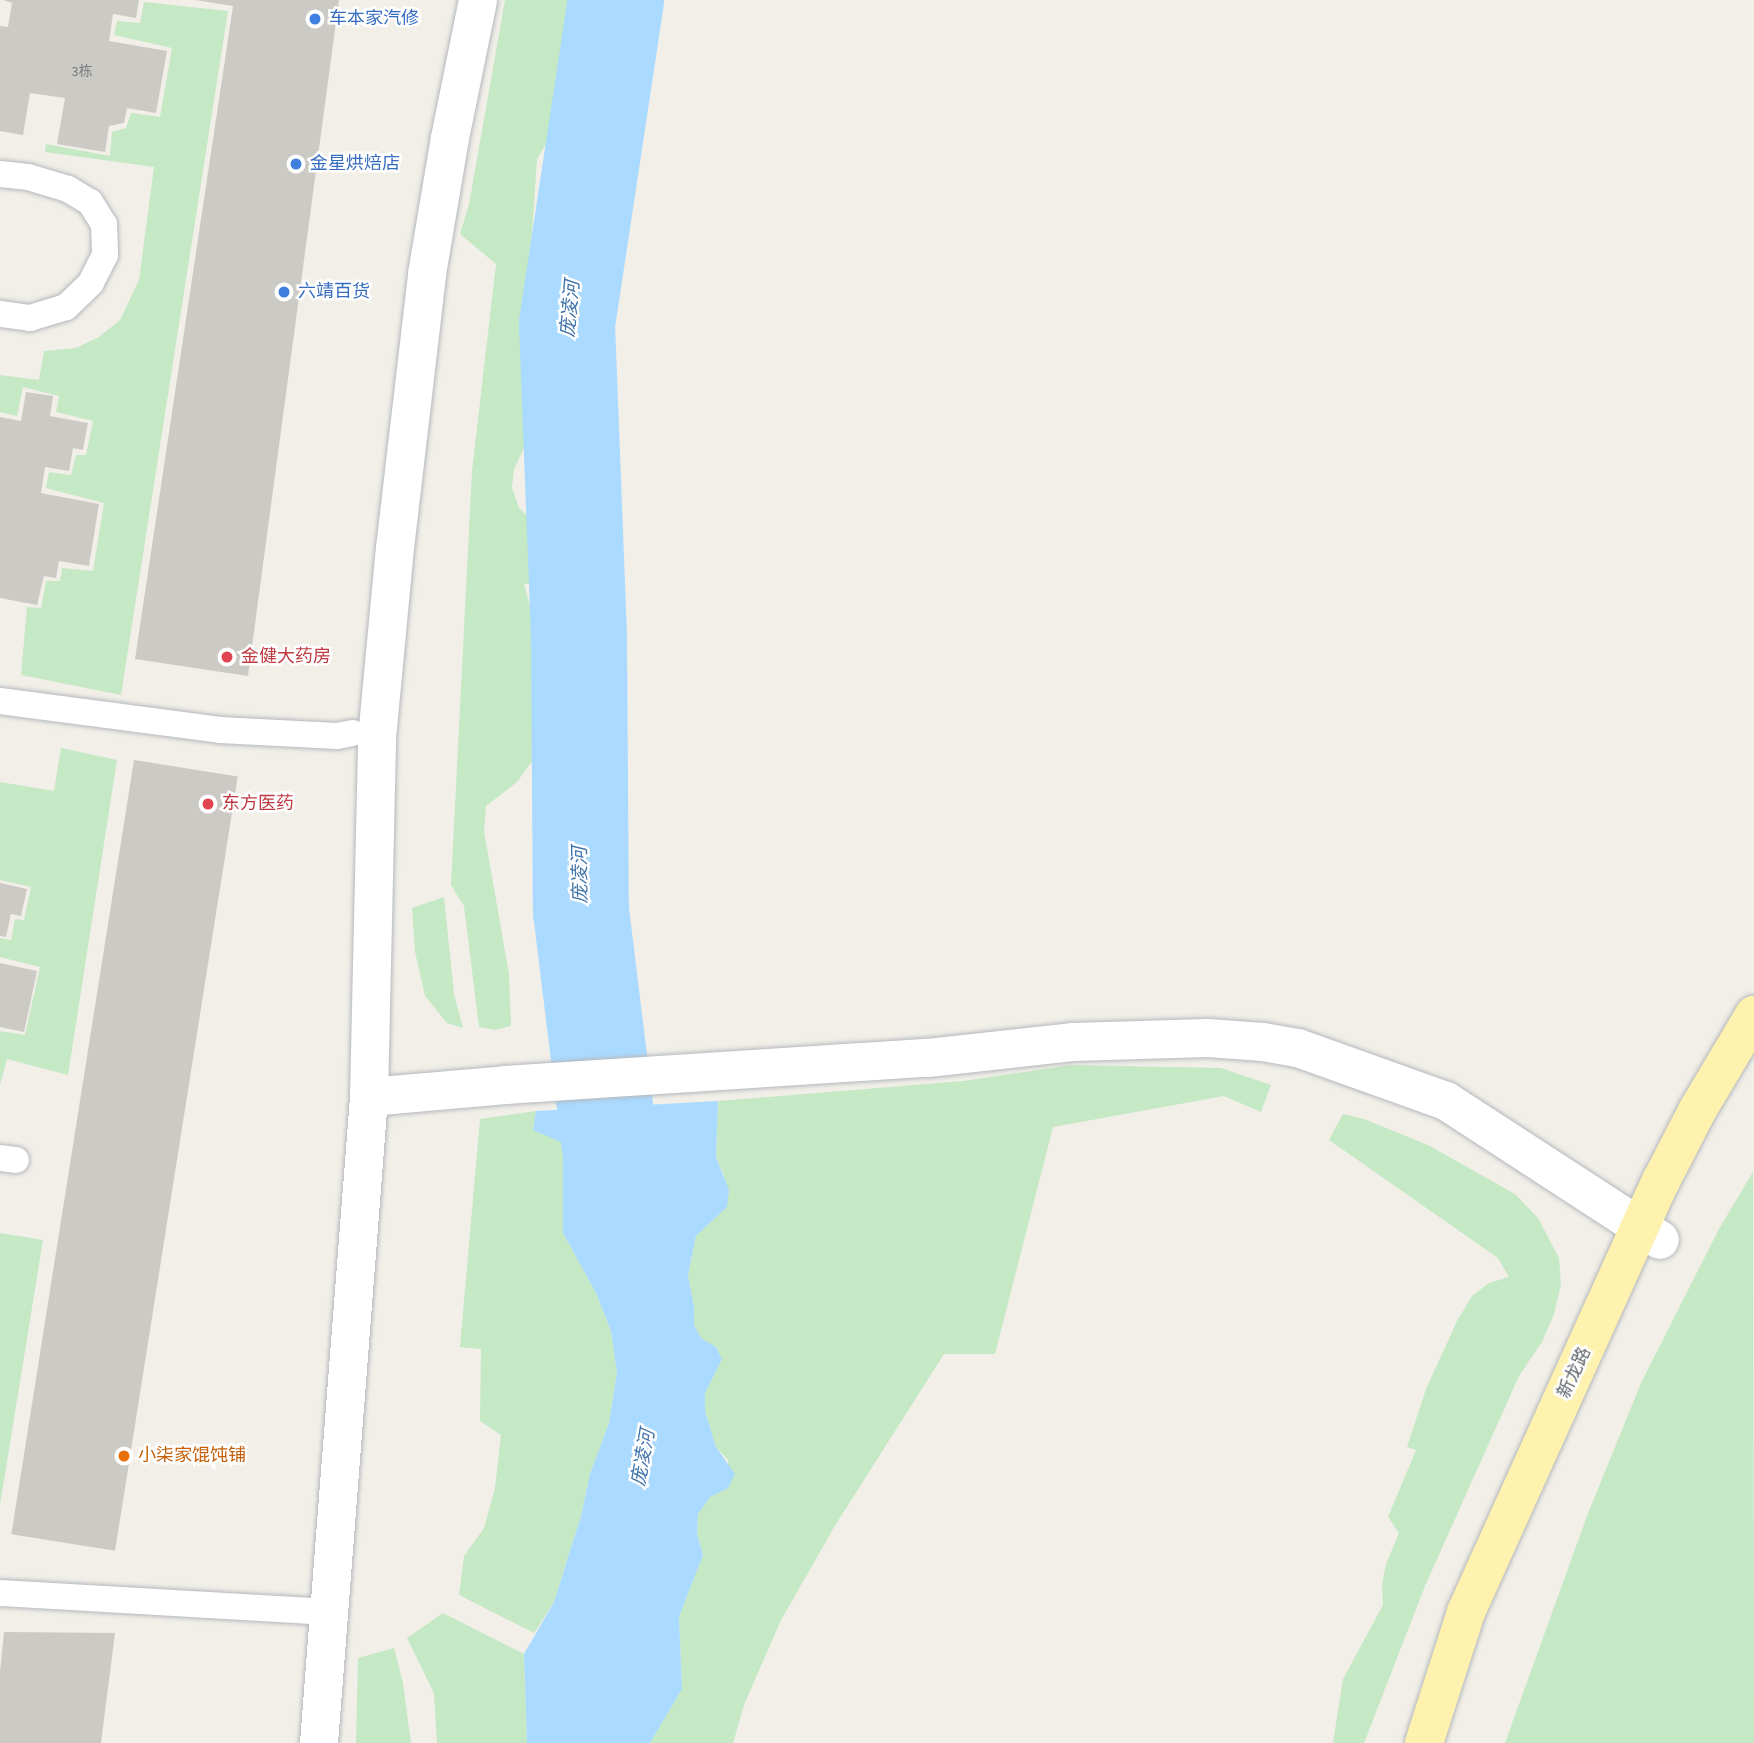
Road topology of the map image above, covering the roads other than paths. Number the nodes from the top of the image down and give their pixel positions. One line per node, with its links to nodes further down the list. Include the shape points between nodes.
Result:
1 (478, 0): 8 (street, via 428,267 393,574 377,738)
2 (0, 174): 3 (lane, via 68,189 90,202 104,224 105,255 91,283 66,307 30,318)
3 (0, 314)
4 (0, 701): 5 (lane, via 220,730)
5 (353, 733)
6 (1754, 1015): 9 (main road, 新龙路, via 1697,1111)
7 (1754, 1057): 9 (main road, 新龙路, via 1678,1194)
8 (369, 1097): 9 (street, via 928,1058 1072,1042 1208,1038 1298,1048 1446,1101); 11 (street)
9 (1650, 1233): 13 (main road, 新龙路, via 1466,1612); 14 (main road, 新龙路, via 1487,1624)
10 (0, 1593): 11 (lane)
11 (329, 1612): 12 (street)
12 (319, 1743)
13 (1424, 1743)
14 (1444, 1743)

